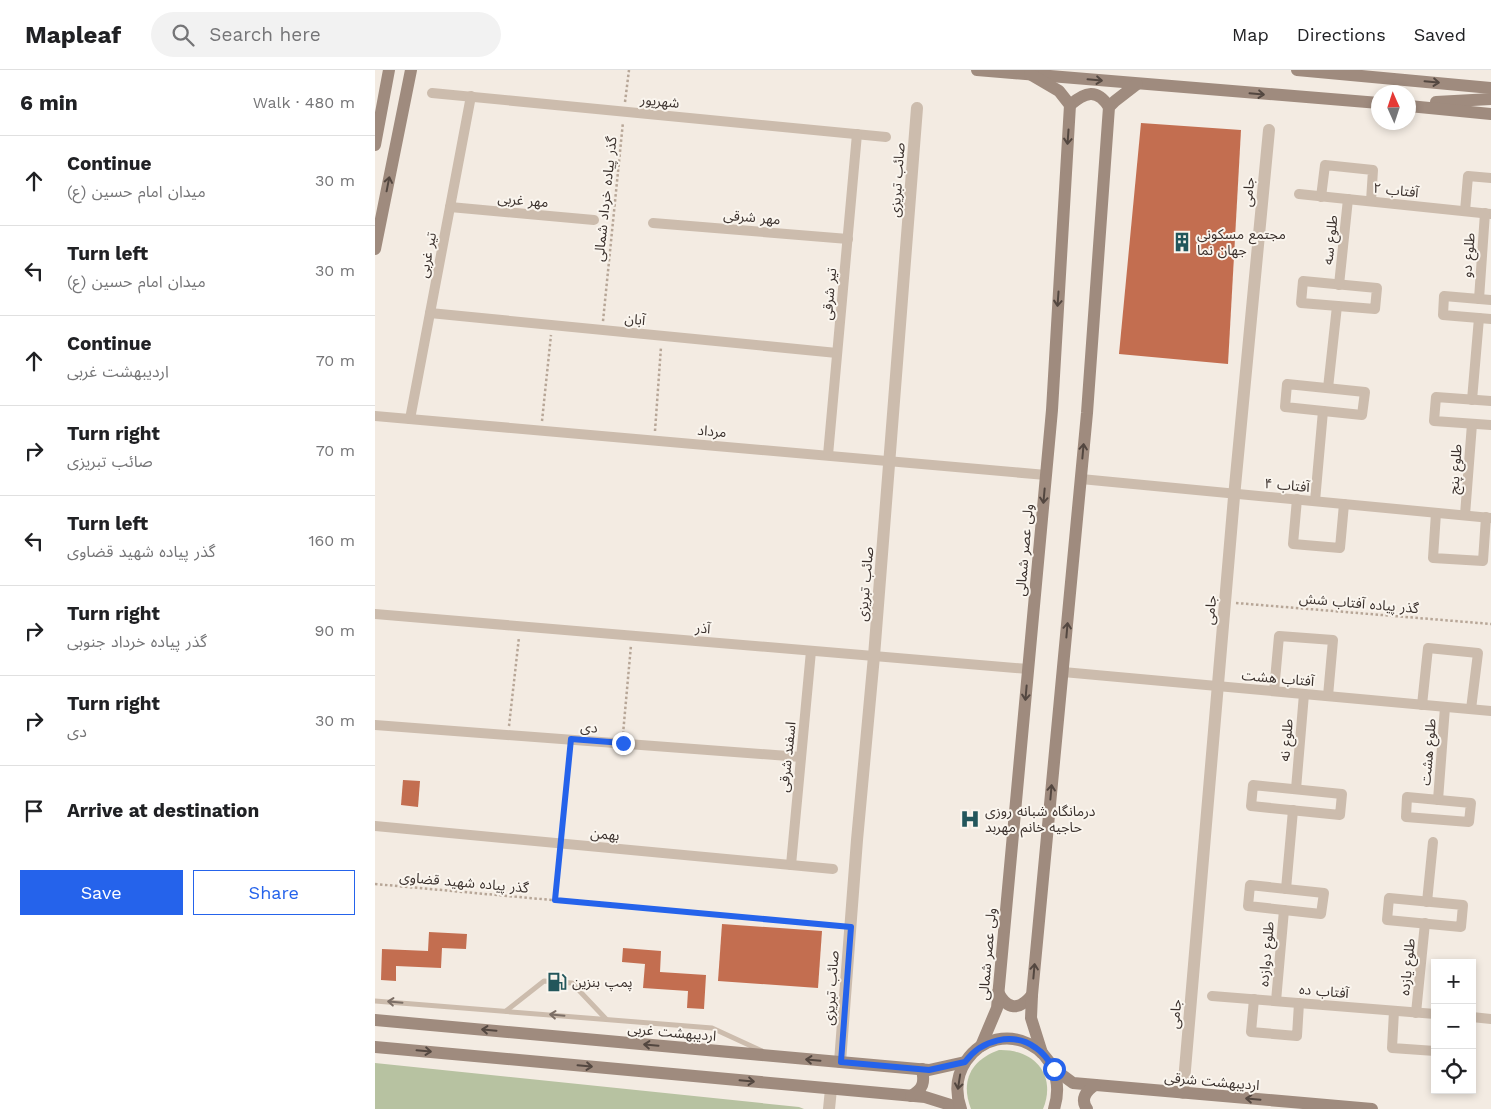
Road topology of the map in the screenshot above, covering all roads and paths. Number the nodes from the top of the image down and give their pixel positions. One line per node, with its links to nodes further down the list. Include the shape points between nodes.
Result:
1 (389, 70): 23 (main road)
2 (411, 70): 35 (main road, one-way to 2)
3 (629, 70): 18 (path, گذر پیاده خرداد شمالی)
4 (977, 70): 6 (main road)
5 (1297, 70): 8 (main road, one-way to 8)
6 (1030, 74): 7 (main road, one-way to 7); 13 (main road, via 1059,91)
7 (1137, 84): 12 (main road, one-way to 12); 17 (main road)
8 (1491, 88)
9 (432, 92): 10 (street, شهریور)
10 (471, 96): 18 (street, شهریور); 29 (street, تیر غربی)
11 (1491, 100): 14 (main road)
12 (1371, 103)
13 (1070, 105): 17 (main road, via 1082,95 1092,94 1105,101); 59 (main road, ولی عصر شمالی, one-way to 59)
14 (1416, 105)
15 (1416, 106): 19 (main road)
16 (917, 108): 58 (street, صائب تبریزی)
17 (1109, 108): 60 (main road, one-way to 17)
18 (624, 111): 21 (street, شهریور); 44 (path, گذر پیاده خرداد شمالی)
19 (1491, 114)
20 (1269, 130): 61 (street, جامی)
21 (857, 134): 22 (street, شهریور); 34 (street, تیر شرقی)
22 (886, 137)
23 (375, 145)
24 (1491, 178): 30 (street, via 1468,176)
25 (1299, 194): 26 (street, آفتاب ۲)
26 (1321, 196): 27 (street, آفتاب ۲); 28 (street, via 1325,165 1373,170)
27 (1348, 199): 28 (street, آفتاب ۲); 36 (street, طلوع سه)
28 (1371, 202): 30 (street, آفتاب ۲)
29 (450, 207): 32 (street, مهر غربی); 40 (street, تیر غربی)
30 (1465, 211): 31 (street, آفتاب ۲)
31 (1488, 213): 37 (street, طلوع دو)
32 (594, 220)
33 (653, 223): 34 (street, مهر شرقی)
34 (848, 239): 46 (street, تیر شرقی)
35 (375, 249)
36 (1339, 284): 39 (street, via 1303,281 1301,303); 39 (street, via 1377,288 1375,309)
37 (1479, 299): 38 (street); 41 (street, via 1444,296 1443,315)
38 (1491, 300)
39 (1337, 306): 47 (street)
40 (430, 313): 43 (street, آبان); 52 (street, تیر غربی)
41 (1479, 318): 42 (street); 48 (street)
42 (1491, 319)
43 (552, 325): 44 (street, آبان); 55 (path)
44 (602, 330): 45 (street, آبان)
45 (662, 336): 46 (street, آبان); 56 (path)
46 (837, 353): 57 (street, تیر شرقی)
47 (1328, 388): 50 (street, via 1365,392 1362,415); 50 (street, via 1287,384 1285,407)
48 (1472, 400): 49 (street); 53 (street, via 1436,397 1434,421)
49 (1491, 401)
50 (1323, 411): 63 (street)
51 (375, 416): 52 (street, مرداد)
52 (410, 419): 55 (street, مرداد)
53 (1471, 424): 54 (street); 66 (street, طلوع پنج)
54 (1491, 425)
55 (541, 430): 56 (street, مرداد)
56 (655, 440): 57 (street, مرداد)
57 (828, 456): 58 (street, مرداد)
58 (890, 461): 59 (street, مرداد); 74 (street, صائب تبریزی)
59 (1046, 474): 75 (main road, ولی عصر شمالی, one-way to 75)
60 (1081, 479): 61 (street, آفتاب ۴); 76 (main road, one-way to 60)
61 (1235, 494): 62 (street, آفتاب ۴); 68 (street, جامی)
62 (1297, 499): 63 (street, آفتاب ۴); 64 (street, via 1293,544 1340,548)
63 (1315, 501): 64 (street, آفتاب ۴)
64 (1344, 504): 65 (street, آفتاب ۴)
65 (1437, 513): 66 (street, آفتاب ۴); 67 (street, via 1433,558 1483,561)
66 (1465, 515): 67 (street, آفتاب ۴)
67 (1489, 518)
68 (1225, 602): 70 (path, گذر پیاده آفتاب شش); 77 (street, جامی)
69 (375, 614): 71 (street, آذر)
70 (1491, 624)
71 (520, 626): 72 (street, آذر); 86 (path)
72 (632, 636): 73 (street, آذر); 88 (path)
73 (811, 651): 74 (street, آذر); 89 (street, اسفند شرقی)
74 (875, 656): 75 (street, آذر); 104 (street, صائب تبریزی)
75 (1028, 669): 105 (main road, ولی عصر شمالی, one-way to 105)
76 (1063, 672): 77 (street, آفتاب هشت); 106 (main road, one-way to 76)
77 (1218, 686): 78 (street, آفتاب هشت); 131 (street, جامی)
78 (1274, 691): 79 (street, آفتاب هشت); 80 (street, via 1279,636 1333,640)
79 (1304, 694): 80 (street, آفتاب هشت); 90 (street, طلوع نه)
80 (1328, 696): 81 (street, آفتاب هشت)
81 (1422, 705): 82 (street, آفتاب هشت); 83 (street, via 1428,648 1478,653)
82 (1445, 707): 83 (street, آفتاب هشت); 91 (street, طلوع هشت)
83 (1471, 709): 84 (street, آفتاب هشت)
84 (1491, 711)
85 (375, 725): 86 (street, دی)
86 (508, 735): 87 (street, دی)
87 (571, 739): 88 (street, دی); 95 (path)
88 (623, 743): 89 (street, دی)
89 (801, 757): 96 (street, اسفند شرقی)
90 (1296, 789): 92 (street, via 1253,785 1251,806); 92 (street, via 1342,794 1340,815)
91 (1438, 800): 91 (street, via 1407,797 1406,817 1469,822 1471,803)
92 (1293, 810): 99 (street)
93 (375, 826): 95 (street, بهمن)
94 (1433, 842): 101 (street)
95 (560, 844): 96 (street, بهمن); 100 (path)
96 (791, 865): 97 (street, بهمن)
97 (833, 869)
98 (375, 884): 100 (path, گذر پیاده شهید قضاوی)
99 (1286, 889): 102 (street, via 1250,885 1248,906); 102 (street, via 1324,893 1321,914)
100 (555, 900): 104 (path, گذر پیاده شهید قضاوی)
101 (1427, 902): 103 (street, via 1463,905 1461,927); 103 (street, via 1389,898 1387,920)
102 (1284, 910): 110 (street, طلوع دوازده)
103 (1425, 923): 114 (street, طلوع یازده)
104 (851, 927): 125 (street, صائب تبریزی)
105 (998, 992): 106 (main road, via 1003,1002 1014,1007 1025,1004); 120 (main road, ولی عصر شمالی, via 997,1008)
106 (1032, 995): 123 (main road, via 1031,1018)
107 (1212, 996): 108 (street, آفتاب ده)
108 (1254, 999): 110 (street, آفتاب ده); 111 (street, via 1251,1032 1297,1036)
109 (375, 1001): 112 (lane, one-way to 109)
110 (1276, 1001): 111 (street, آفتاب ده)
111 (1299, 1003): 113 (street, آفتاب ده)
112 (506, 1011): 119 (lane, one-way to 112); 119 (lane, via 544,981 572,984)
113 (1394, 1011): 114 (street, آفتاب ده); 122 (street, via 1392,1048)
114 (1415, 1013): 115 (street, آفتاب ده)
115 (1431, 1014)
116 (1476, 1018): 117 (street)
117 (1491, 1019)
118 (375, 1020): 124 (main road, اردیبهشت غربی, one-way to 118)
119 (607, 1020): 124 (lane, via 712,1028)
120 (981, 1046): 123 (main road, via 1008,1039 1022,1041); 126 (main road)
121 (375, 1047): 130 (main road, one-way to 130)
122 (1431, 1050)
123 (1042, 1053): 127 (main road)
124 (774, 1056): 125 (main road, اردیبهشت غربی, one-way to 124)
125 (841, 1062): 128 (main road, اردیبهشت غربی)
126 (965, 1062): 128 (main road, اردیبهشت غربی); 133 (main road, one-way to 133, via 958,1080)
127 (1054, 1069): 129 (main road, اردیبهشت شرقی, via 1073,1083); 135 (main road, via 1058,1083)
128 (922, 1070): 132 (main road, via 925,1080 921,1090)
129 (1095, 1085): 131 (main road, اردیبهشت شرقی); 136 (main road, via 1087,1090 1084,1097)
130 (831, 1089): 132 (main road); 134 (street)
131 (1183, 1093): 137 (main road, اردیبهشت شرقی, one-way to 131)
132 (911, 1096): 133 (main road)
133 (961, 1108)
134 (829, 1109)
135 (1054, 1109)
136 (1087, 1109)
137 (1372, 1109)

